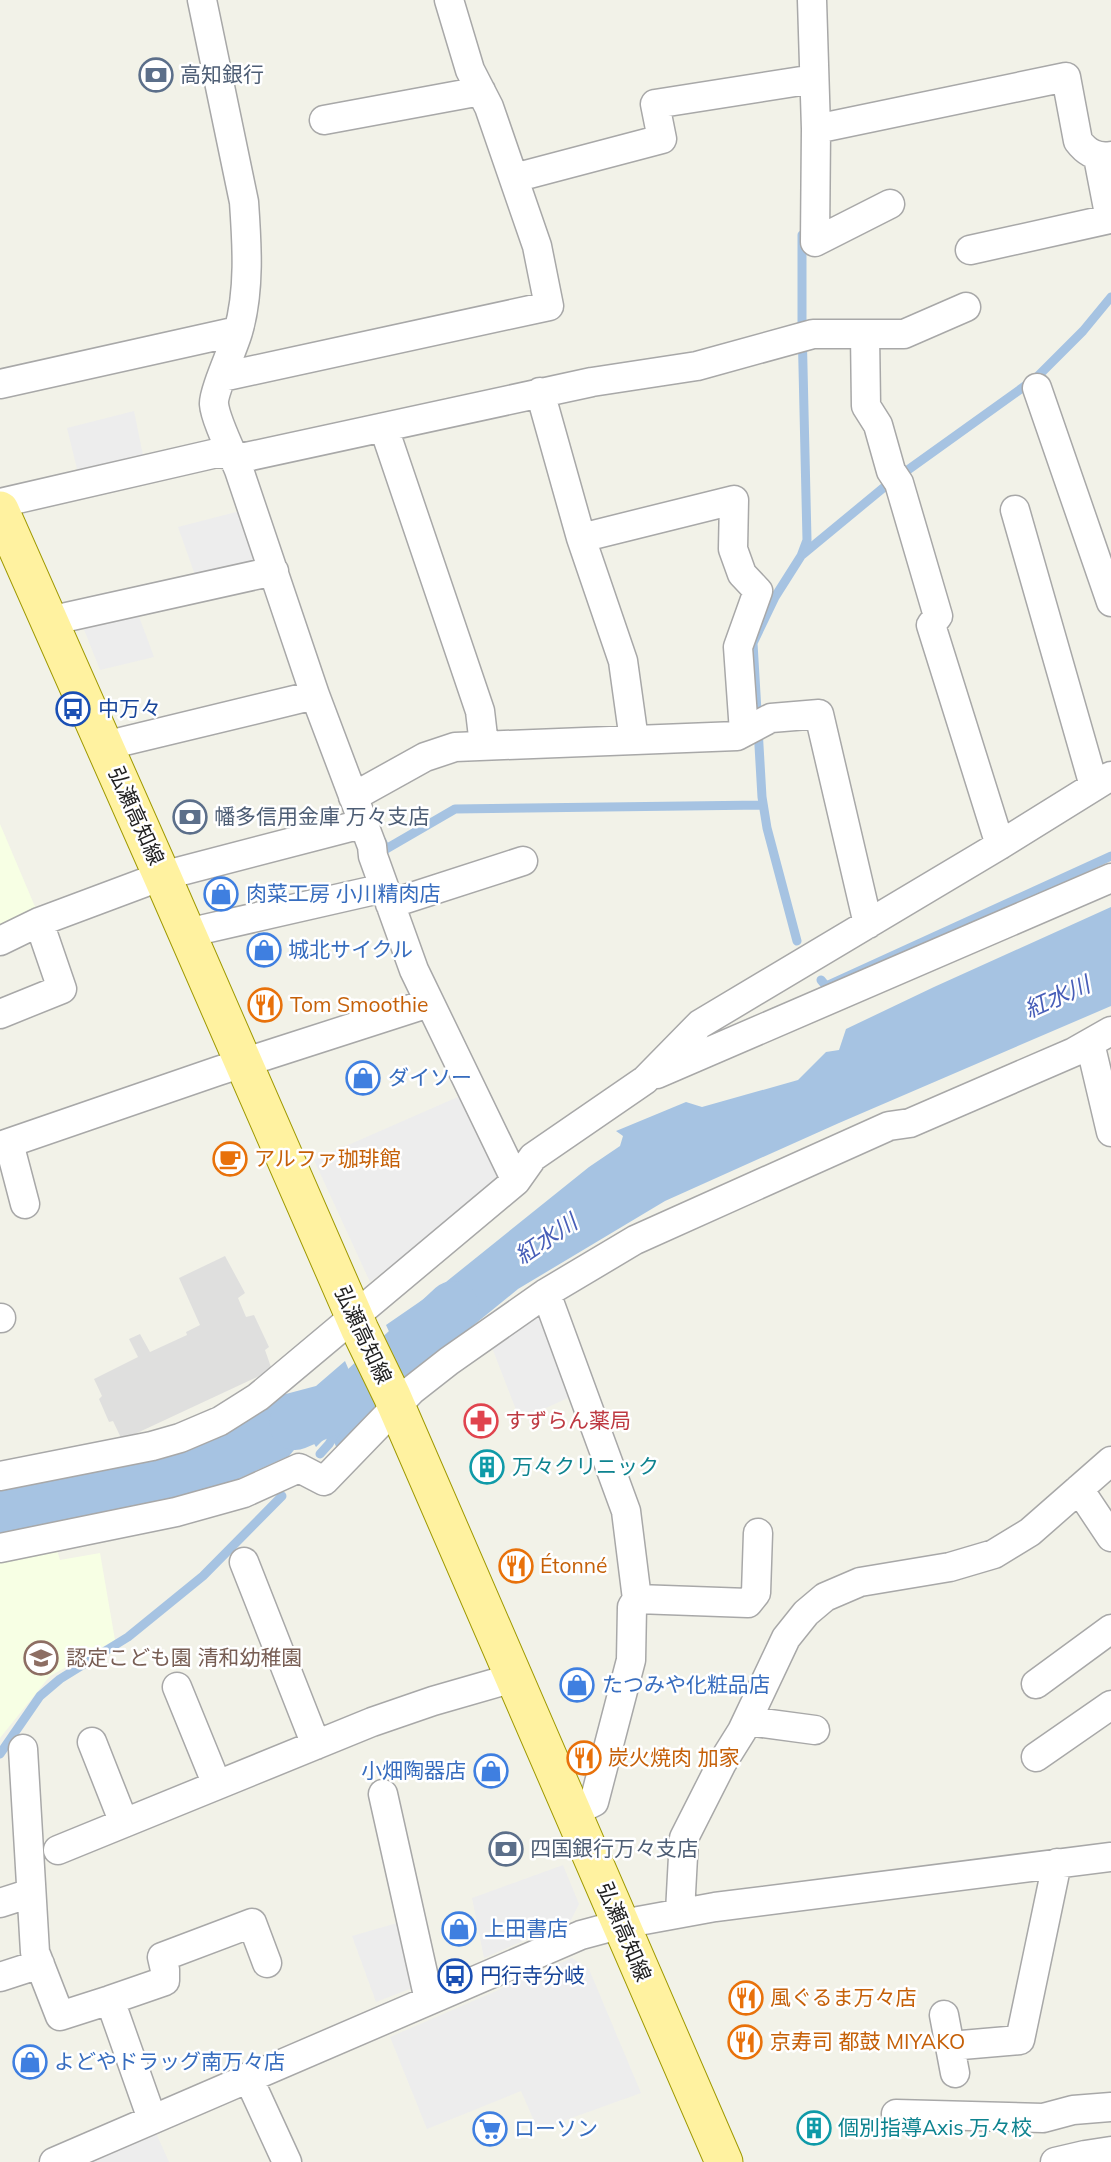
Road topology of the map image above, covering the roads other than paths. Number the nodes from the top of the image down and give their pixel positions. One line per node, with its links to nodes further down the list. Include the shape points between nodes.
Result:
1 (202, 0): 13 (street, via 244,202 246,271)
2 (449, 0): 5 (street)
3 (812, 0): 4 (street)
4 (814, 79): 7 (street); 9 (street, via 655,104 662,139)
5 (481, 91): 6 (street); 9 (street)
6 (324, 120)
7 (816, 129): 8 (street, via 1066,77 1078,141); 10 (street, via 815,242)
8 (1105, 156): 11 (street, via 1110,219)
9 (514, 178): 15 (street, via 537,246 549,306)
10 (890, 204)
11 (970, 250)
12 (966, 307): 14 (street, via 904,334)
13 (238, 331): 15 (street); 16 (street)
14 (865, 334): 18 (street, via 813,334 697,366); 36 (street, via 866,405 899,483 938,616 931,625)
15 (222, 377): 20 (street, via 214,403)
16 (0, 384)
17 (1037, 388): 26 (street)
18 (540, 392): 19 (street); 24 (street)
19 (384, 428): 20 (street, via 246,457); 31 (street, via 480,711)
20 (233, 455): 21 (street, via 217,453); 25 (street)
21 (0, 503)
22 (0, 510): 27 (main road, 弘瀬高知線)
23 (1016, 510): 33 (street)
24 (581, 538): 29 (street, via 734,500 733,549 742,574 758,591 738,647); 30 (street, via 623,661)
25 (274, 571): 27 (street); 28 (street)
26 (1111, 602)
27 (49, 621): 32 (main road, 弘瀬高知線)
28 (315, 695): 32 (street); 34 (street)
29 (753, 727): 30 (street, via 737,736); 42 (street, via 771,718 819,714)
30 (634, 740): 31 (street)
31 (484, 745): 34 (street, via 455,747 425,757)
32 (104, 746): 38 (main road, 弘瀬高知線)
33 (1102, 781): 36 (street)
34 (353, 797): 35 (street)
35 (362, 824): 38 (street); 40 (street)
36 (1000, 845): 42 (street)
37 (523, 861): 40 (street)
38 (162, 876): 41 (street); 43 (main road, 弘瀬高知線)
39 (1111, 878): 49 (street)
40 (387, 896): 43 (street); 45 (street)
41 (39, 922): 44 (street); 46 (street, via 62,989)
42 (868, 924): 49 (street, via 700,1024)
43 (187, 933): 48 (main road, 弘瀬高知線)
44 (0, 941)
45 (429, 1003): 48 (street); 52 (street)
46 (0, 1014)
47 (1100, 1037): 50 (street); 54 (street, via 635,1240)
48 (244, 1063): 51 (street); 55 (main road, 弘瀬高知線)
49 (645, 1080): 52 (street, via 533,1157)
50 (1111, 1132)
51 (5, 1145): 53 (street)
52 (516, 1181): 55 (street)
53 (25, 1204)
54 (546, 1293): 56 (street); 64 (street, via 626,1511)
55 (357, 1323): 56 (main road, 弘瀬高知線); 58 (street, via 220,1421 158,1444)
56 (393, 1401): 62 (street, via 324,1481 299,1468 244,1493 166,1514); 66 (main road, 弘瀬高知線)
57 (1111, 1461): 59 (street)
58 (0, 1476)
59 (1079, 1489): 61 (street); 70 (street, via 1030,1532 994,1554 950,1567 860,1582 825,1597 786,1638)
60 (758, 1533): 64 (street, via 756,1593 748,1603)
61 (1111, 1536)
62 (0, 1548)
63 (244, 1562): 73 (street)
64 (637, 1600): 78 (street, via 632,1607 631,1660 594,1801)
65 (1111, 1629): 67 (street)
66 (513, 1678): 73 (street, via 397,1713); 78 (main road, 弘瀬高知線)
67 (1036, 1684)
68 (177, 1687): 76 (street)
69 (1111, 1705): 75 (street)
70 (747, 1721): 71 (street); 85 (street, via 684,1838)
71 (815, 1730)
72 (92, 1742): 79 (street)
73 (316, 1745): 76 (street)
74 (23, 1749): 83 (street)
75 (1036, 1757)
76 (217, 1785): 79 (street)
77 (383, 1794): 91 (street)
78 (572, 1812): 86 (main road, 弘瀬高知線)
79 (124, 1823): 80 (street)
80 (58, 1850)
81 (1111, 1857): 82 (street)
82 (1057, 1863): 85 (street); 92 (street, via 1020,2040 952,2060)
83 (31, 1893): 84 (street); 88 (street)
84 (0, 1903)
85 (680, 1912): 86 (street)
86 (622, 1924): 91 (street, via 581,1935); 100 (main road, 弘瀬高知線)
87 (267, 1963): 90 (street, via 252,1923 162,1957 165,1981)
88 (40, 1964): 89 (street); 90 (street, via 60,2015)
89 (0, 1977)
90 (110, 2000): 96 (street)
91 (429, 2000): 93 (street)
92 (943, 2015)
93 (248, 2077): 96 (street); 99 (street)
94 (1111, 2107): 95 (street, via 1044,2118)
95 (895, 2114)
96 (152, 2119): 98 (street)
97 (1111, 2151): 101 (street)
98 (54, 2162)
99 (287, 2162)
100 (724, 2162)
101 (1055, 2162)

